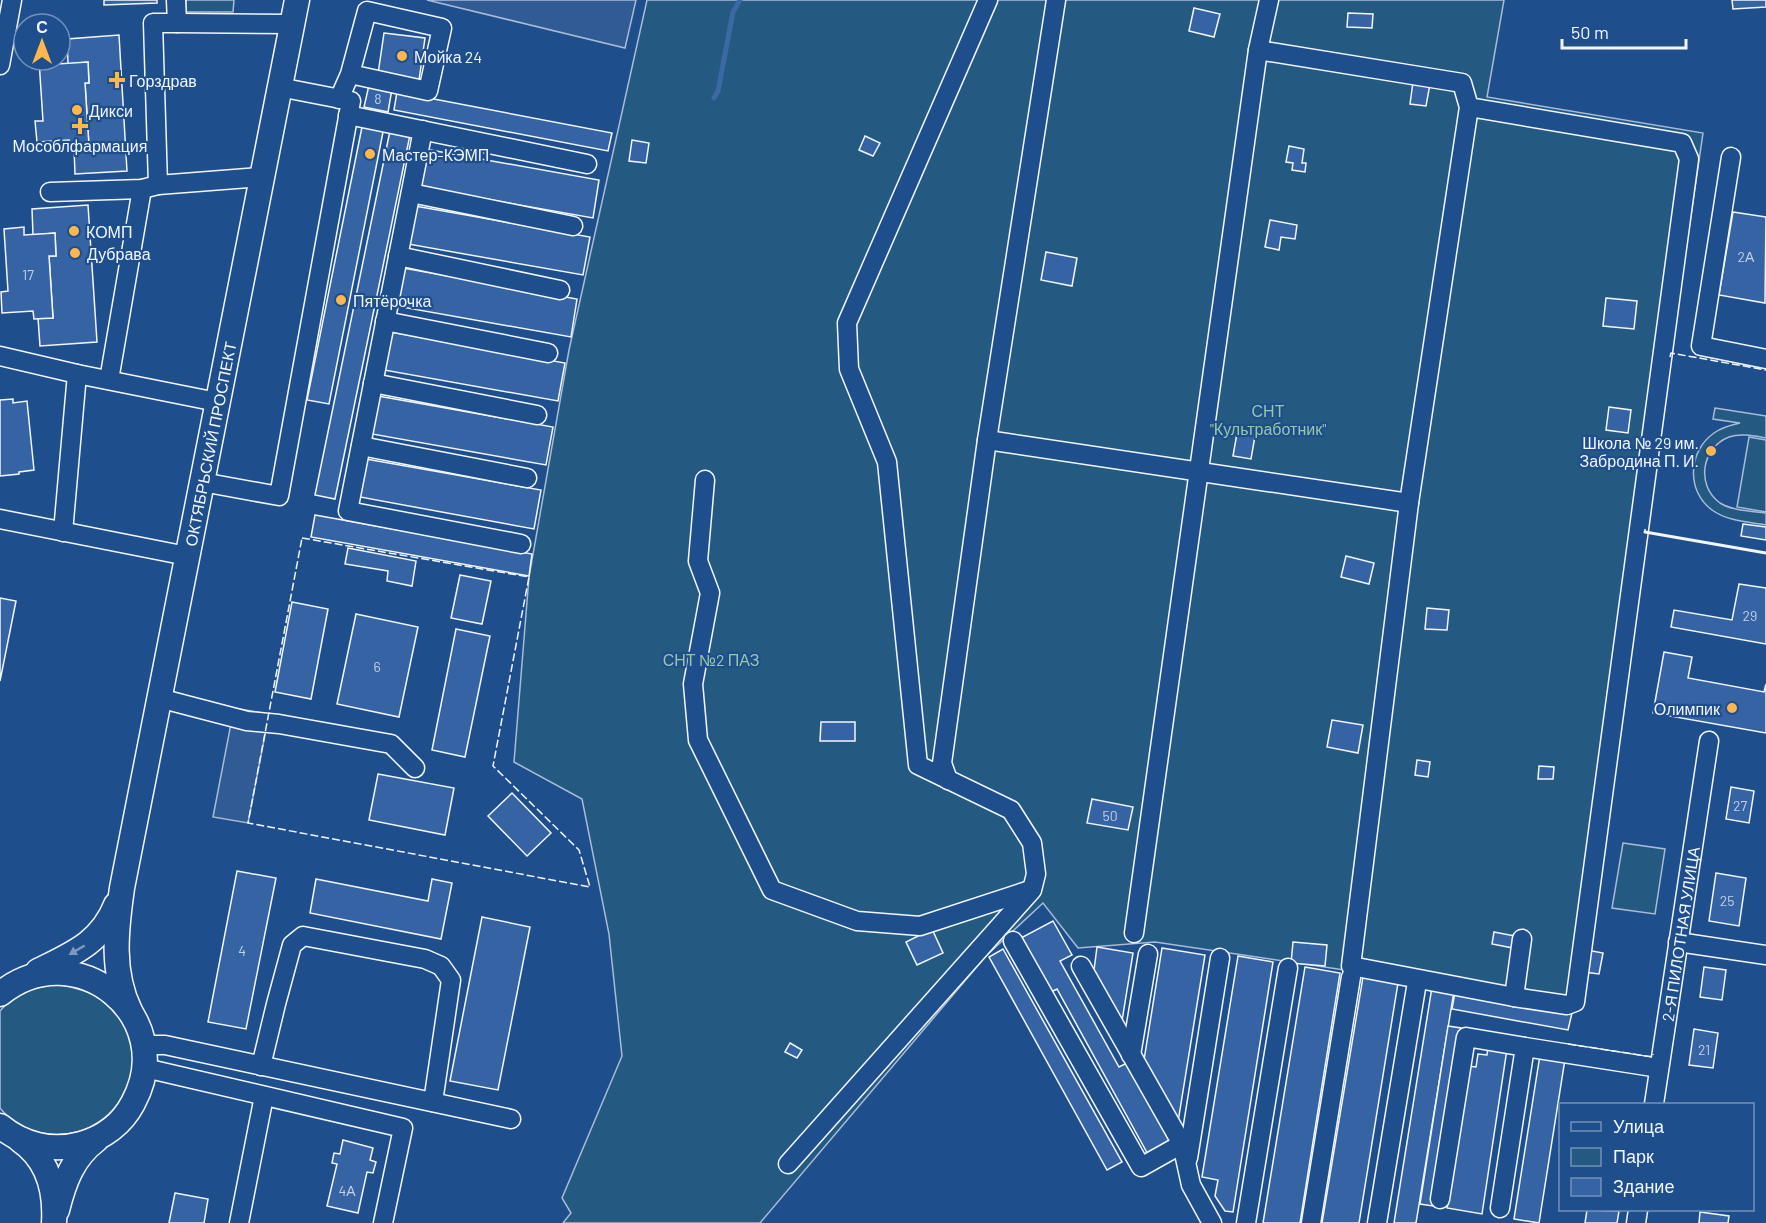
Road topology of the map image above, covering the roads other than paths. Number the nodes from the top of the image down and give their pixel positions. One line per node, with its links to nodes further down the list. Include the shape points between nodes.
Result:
1 (12, 0): 10 (street)
2 (176, 0): 7 (street)
3 (297, 0): 8 (main road, ОКТЯБРЬСКИЙ ПРОСПЕКТ)
4 (988, 0): 49 (street, via 847,323 849,369 887,462 918,765)
5 (1056, 0): 35 (street)
6 (1269, 0): 9 (street)
7 (177, 23): 8 (street); 20 (street, via 153,23)
8 (292, 24): 12 (main road, ОКТЯБРЬСКИЙ ПРОСПЕКТ)
9 (1258, 50): 14 (street, via 1462,83); 37 (street)
10 (0, 65)
11 (350, 74): 11 (street, via 367,11 442,28 428,92); 13 (street)
12 (279, 87): 13 (street); 19 (main road, ОКТЯБРЬСКИЙ ПРОСПЕКТ)
13 (339, 99): 15 (street, via 351,101)
14 (1469, 107): 41 (street); 64 (street, via 1682,143 1689,159 1575,1002 1567,1005)
15 (348, 115): 16 (street); 40 (street, via 279,496)
16 (423, 130): 18 (street); 22 (street)
17 (1731, 157): 29 (street, via 1701,346)
18 (587, 164)
19 (261, 177): 20 (street); 33 (main road, ОКТЯБРЬСКИЙ ПРОСПЕКТ)
20 (150, 187): 21 (street); 31 (street)
21 (50, 192)
22 (411, 193): 23 (street); 24 (street)
23 (573, 226)
24 (398, 256): 25 (street); 26 (street)
25 (560, 290)
26 (385, 321): 27 (street); 32 (street)
27 (548, 353)
28 (0, 356): 30 (street)
29 (1766, 359)
30 (77, 374): 31 (street); 43 (street)
31 (108, 380): 33 (street)
32 (373, 383): 34 (street); 36 (street)
33 (217, 402): 40 (main road, ОКТЯБРЬСКИЙ ПРОСПЕКТ)
34 (537, 415)
35 (987, 440): 37 (street); 49 (street, via 942,763)
36 (361, 446): 38 (street); 44 (street, via 348,511)
37 (1199, 470): 41 (street); 52 (street)
38 (527, 478)
39 (705, 480): 51 (street, via 698,561 710,593 693,684 698,740 772,890 857,921 920,926)
40 (202, 482): 45 (main road, ОКТЯБРЬСКИЙ ПРОСПЕКТ)
41 (1409, 502): 64 (street, via 1351,966)
42 (3, 524): 43 (street)
43 (63, 532): 45 (street)
44 (520, 544)
45 (187, 556): 46 (main road, ОКТЯБРЬСКИЙ ПРОСПЕКТ)
46 (159, 698): 48 (street, via 247,721 391,744); 50 (main road, ОКТЯБРЬСКИЙ ПРОСПЕКТ)
47 (1709, 741): 55 (street, 2-Я ПИЛОТНАЯ УЛИЦА)
48 (415, 768)
49 (948, 780): 51 (street, via 1011,810 1032,843 1036,874)
50 (122, 888): 62 (main road, ОКТЯБРЬСКИЙ ПРОСПЕКТ, one-way to 62, via 112,916 98,936); 65 (main road, ОКТЯБРЬСКИЙ ПРОСПЕКТ, via 116,957 120,986)
51 (1032, 890): 78 (street)
52 (1134, 933)
53 (1522, 939): 64 (street)
54 (1013, 941): 77 (street, via 1141,1167)
55 (1678, 942): 57 (street); 70 (street, 2-Я ПИЛОТНАЯ УЛИЦА)
56 (1148, 954): 67 (street)
57 (1766, 955)
58 (1220, 958): 79 (street)
59 (1081, 966): 67 (street)
60 (1288, 968): 86 (street)
61 (1351, 978): 87 (street)
62 (8, 988): 65 (main road, via 39,974 83,976 106,987)
63 (1416, 988): 88 (street)
64 (1514, 997)
65 (130, 1011): 68 (main road, ОКТЯБРЬСКИЙ ПРОСПЕКТ, via 139,1026)
66 (1525, 1047): 70 (street); 80 (street, via 1466,1037); 81 (street)
67 (1131, 1055): 77 (street)
68 (144, 1057): 69 (street, via 165,1046); 71 (street); 76 (main road, via 139,1093 120,1122)
69 (261, 1066): 72 (street); 72 (street, via 292,945 303,936 425,959 441,966 451,980)
70 (1659, 1068): 73 (street, 2-Я ПИЛОТНАЯ УЛИЦА)
71 (264, 1096): 83 (street); 84 (street, via 403,1128)
72 (433, 1102): 74 (street)
73 (1654, 1103)
74 (511, 1119)
75 (4, 1129): 76 (main road, via 22,1141 57,1148 74,1146); 82 (main road, via 30,1148 48,1173 54,1197)
76 (105, 1133): 82 (main road, via 71,1167)
77 (1182, 1144): 79 (street)
78 (788, 1164)
79 (1187, 1165): 85 (street, via 1191,1185)
80 (1440, 1199)
81 (1500, 1208)
82 (54, 1223)
83 (239, 1223)
84 (383, 1223)
85 (1212, 1223)
86 (1246, 1223)
87 (1311, 1223)
88 (1377, 1223)

